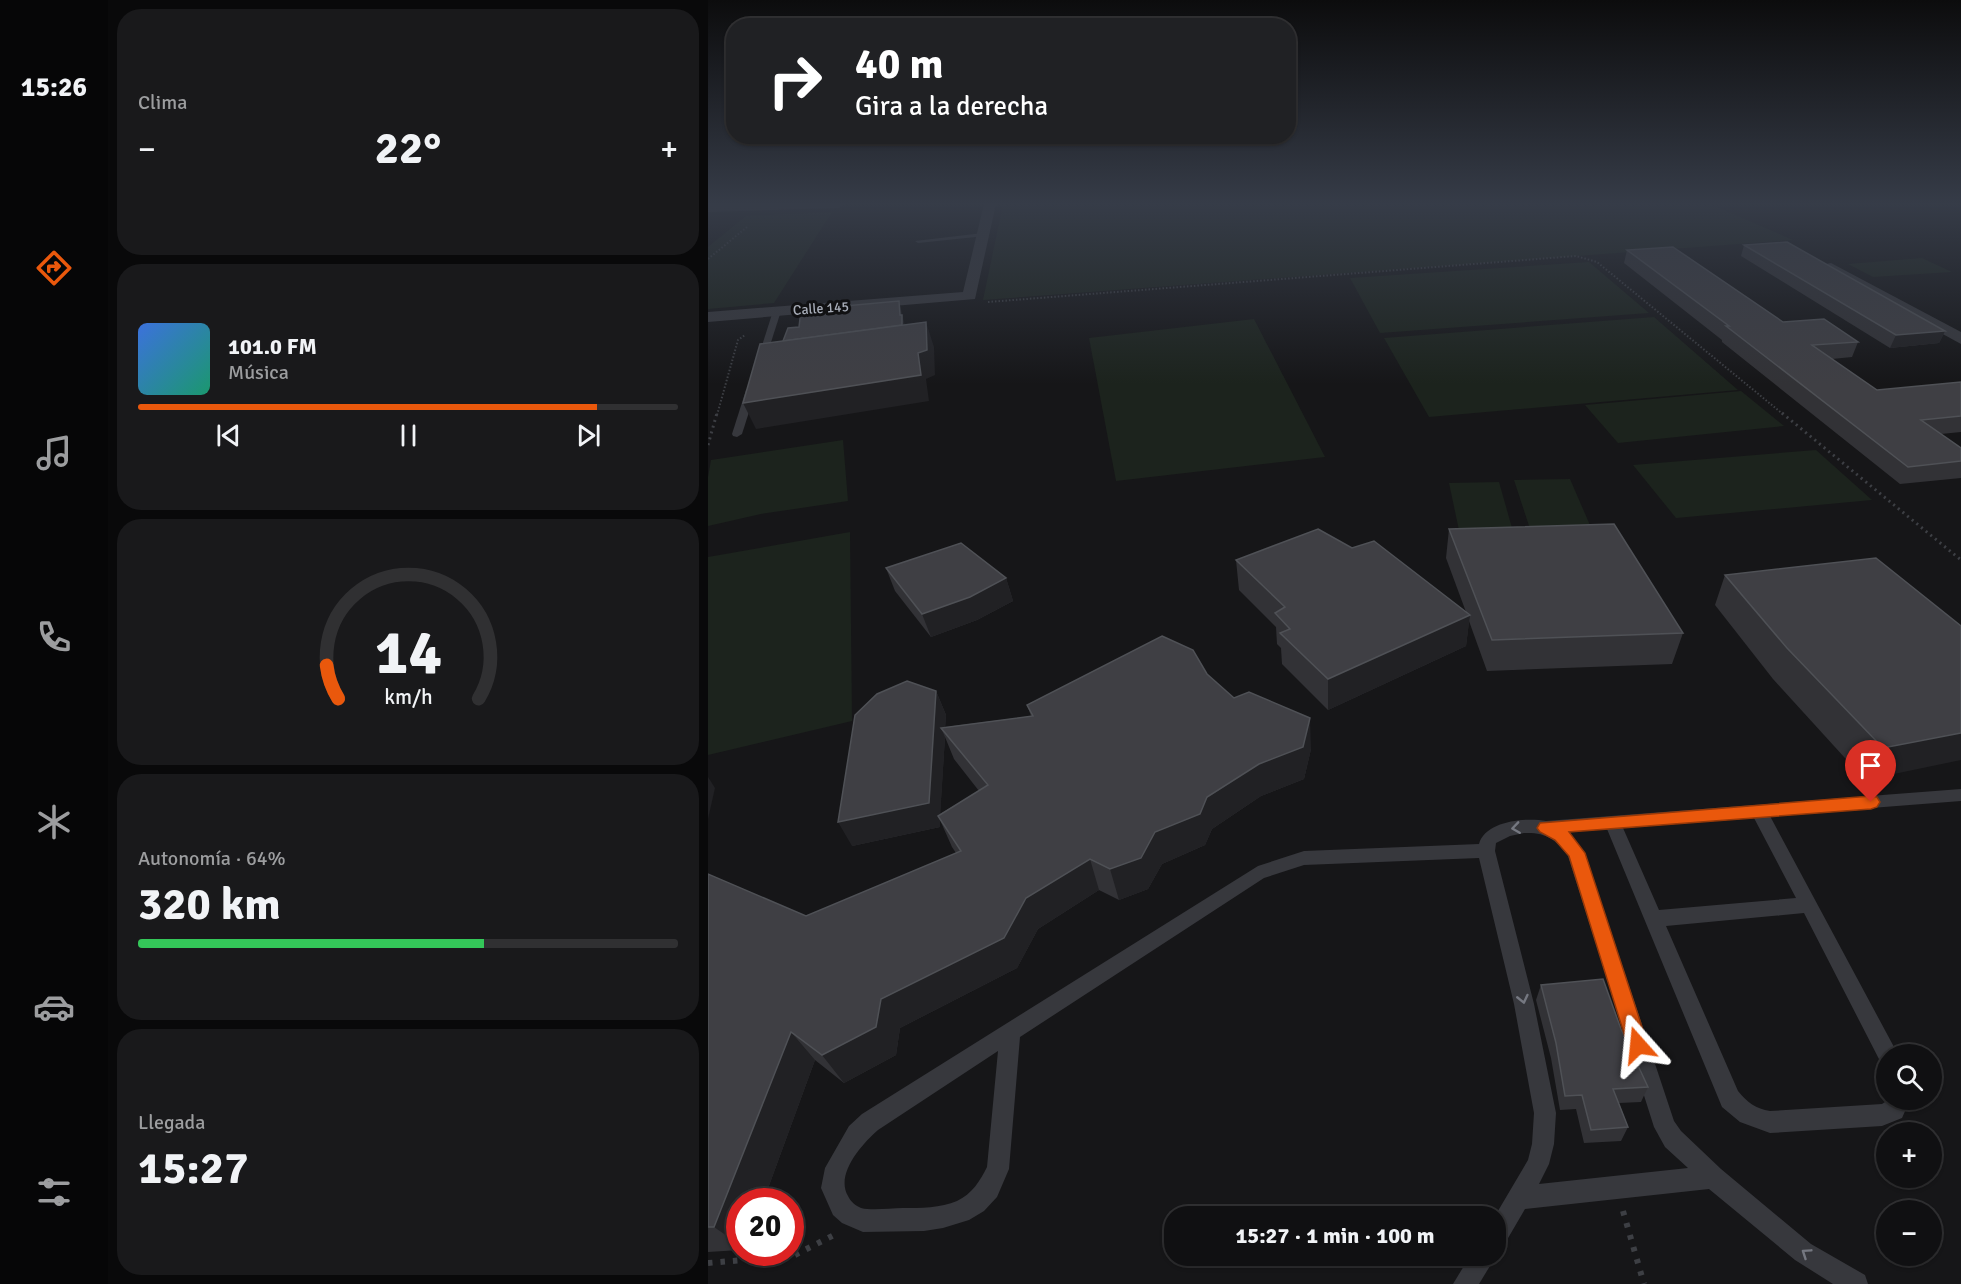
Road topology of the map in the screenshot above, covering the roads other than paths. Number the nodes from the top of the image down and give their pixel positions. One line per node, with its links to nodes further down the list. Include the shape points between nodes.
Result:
1 (980, 264): 3 (street, Calle 145, via 977,299)
2 (1826, 264): 5 (street)
3 (775, 316): 4 (street, Calle 145); 6 (lane, via 759,366)
4 (708, 317)
5 (1961, 339)
6 (771, 364)
7 (756, 377): 8 (lane)
8 (737, 434)
9 (1961, 795): 10 (lane)
10 (1759, 811): 11 (lane); 14 (lane)
11 (1612, 822): 12 (lane); 15 (lane)
12 (1546, 828): 13 (lane, one-way to 13, via 1522,826 1503,830 1489,839); 19 (lane, via 1561,835 1576,853 1665,1127)
13 (1486, 851): 16 (lane, via 1304,858 1271,867); 20 (lane, one-way to 20, via 1524,1004 1545,1113 1538,1164)
14 (1808, 905): 15 (lane); 17 (lane)
15 (1653, 919): 18 (lane, via 1737,1108 1759,1121 1770,1122)
16 (1010, 1032): 16 (lane, via 870,1122 846,1148 836,1168 832,1188 841,1207 863,1220 955,1216 984,1197 998,1169)
17 (1882, 1044)
18 (1894, 1110)
19 (1713, 1177): 20 (lane); 24 (lane, one-way to 19, via 1803,1252)
20 (1519, 1198): 21 (lane)
21 (1506, 1220)
22 (1477, 1266): 23 (lane)
23 (1465, 1284)
24 (1856, 1284)

